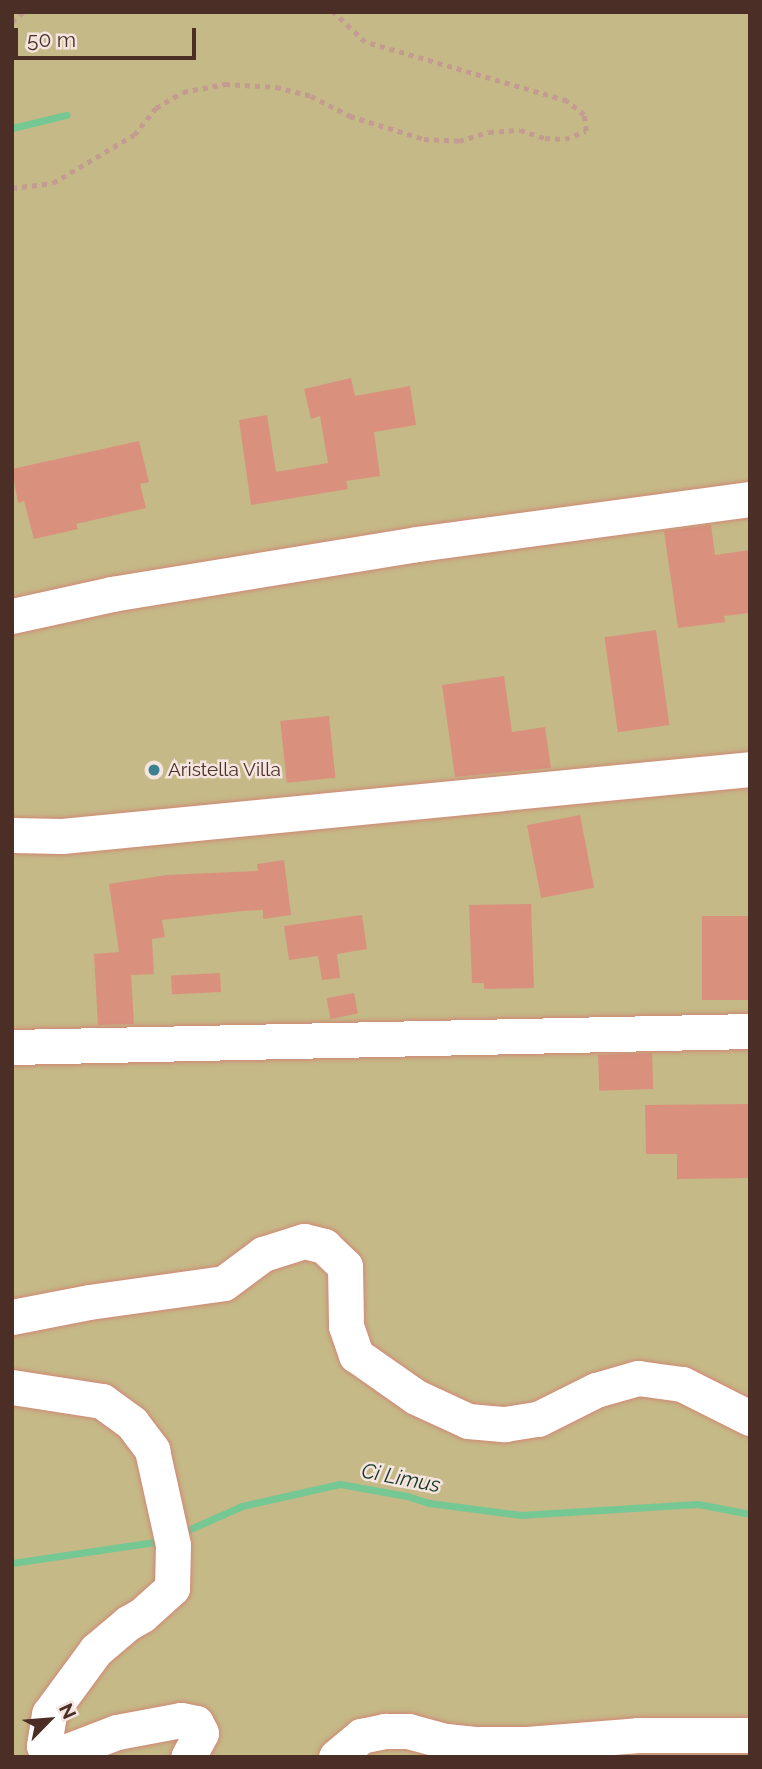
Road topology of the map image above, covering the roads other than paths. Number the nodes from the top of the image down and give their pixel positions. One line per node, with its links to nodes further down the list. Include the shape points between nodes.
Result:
1 (750, 499): 2 (street, via 404,546 112,594)
2 (12, 617)
3 (750, 769): 4 (street, via 62,835)
4 (12, 835)
5 (750, 1031): 6 (street)
6 (12, 1047)
7 (12, 1317): 9 (street, via 224,1283 263,1254 304,1241 324,1246 345,1266 345,1326 356,1355 416,1397 468,1421 505,1424 538,1419 596,1390 638,1378 682,1384)
8 (12, 1387): 11 (street, via 102,1401 132,1423 152,1450 173,1545 172,1588 96,1650 48,1714 44,1746 62,1753 117,1732 181,1720 196,1723 201,1733)
9 (750, 1418)
10 (750, 1735): 12 (street, via 638,1735 502,1744 385,1731 361,1736)
11 (188, 1757)
12 (336, 1757)

